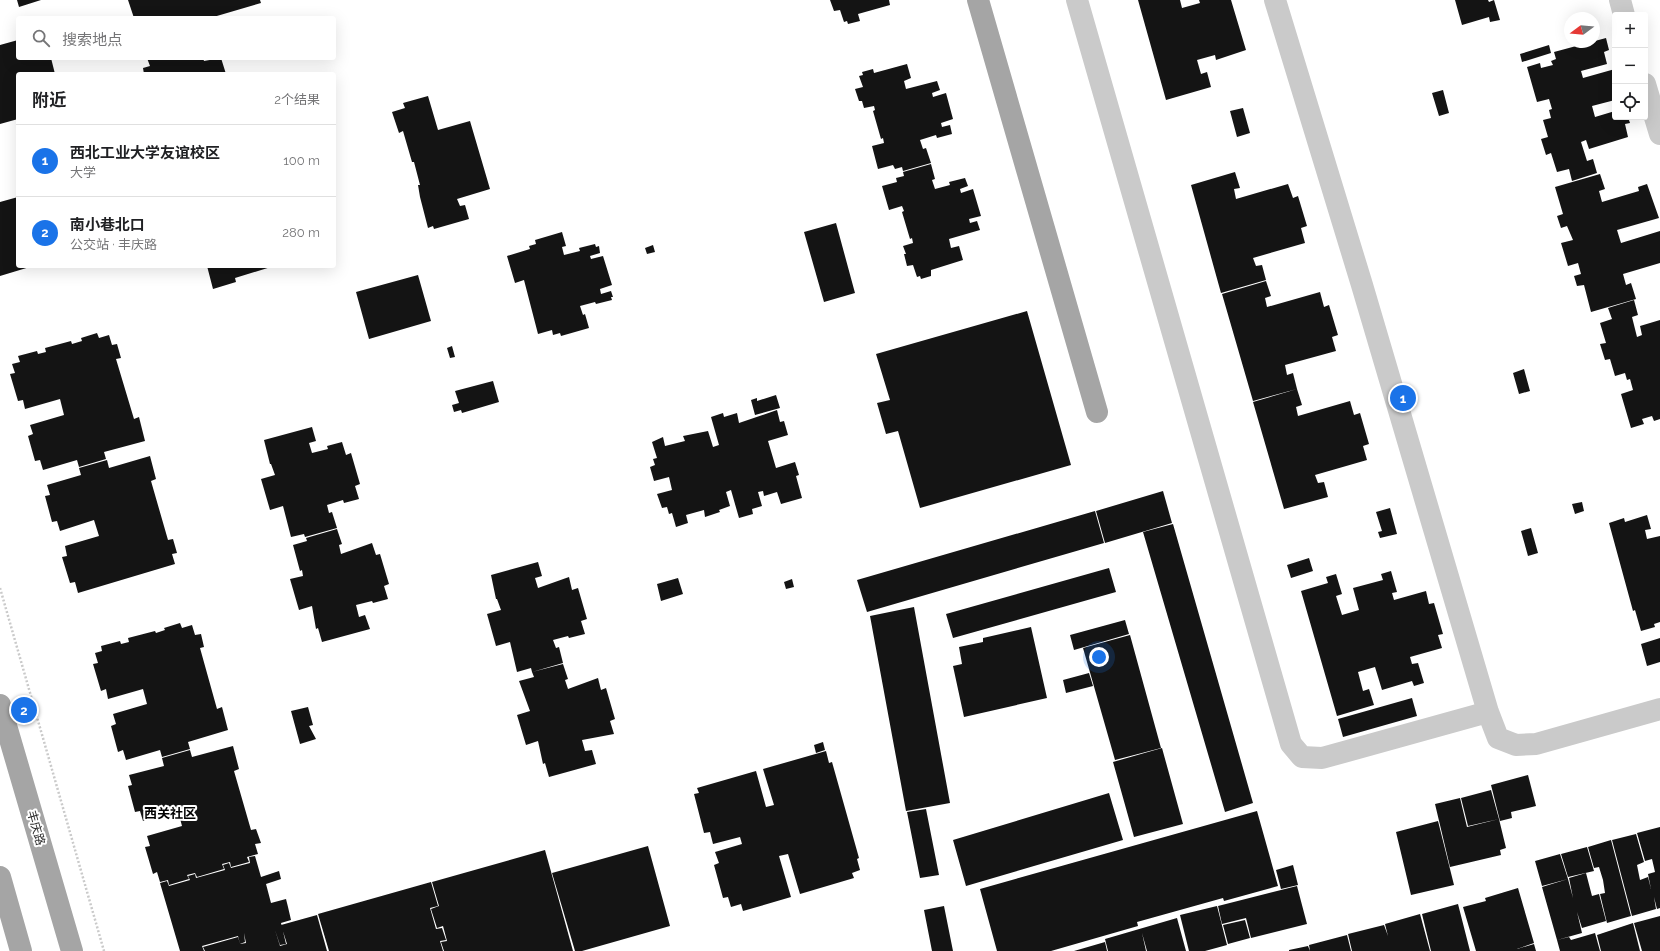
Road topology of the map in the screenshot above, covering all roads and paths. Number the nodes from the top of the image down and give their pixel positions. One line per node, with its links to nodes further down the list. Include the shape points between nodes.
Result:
1 (978, 0): 8 (main road)
2 (1077, 0): 12 (street, via 1291,744 1302,757 1322,758)
3 (1274, 0): 12 (street, via 1362,285)
4 (1620, 0): 5 (street)
5 (1623, 12)
6 (1648, 94): 7 (street)
7 (1660, 134)
8 (1097, 412)
9 (0, 588): 16 (path)
10 (0, 706): 15 (main road, 丰庆路)
11 (1660, 709): 12 (street, via 1536,744 1516,745 1498,738)
12 (1488, 712)
13 (0, 877): 14 (main road)
14 (21, 951)
15 (72, 951)
16 (104, 951)

